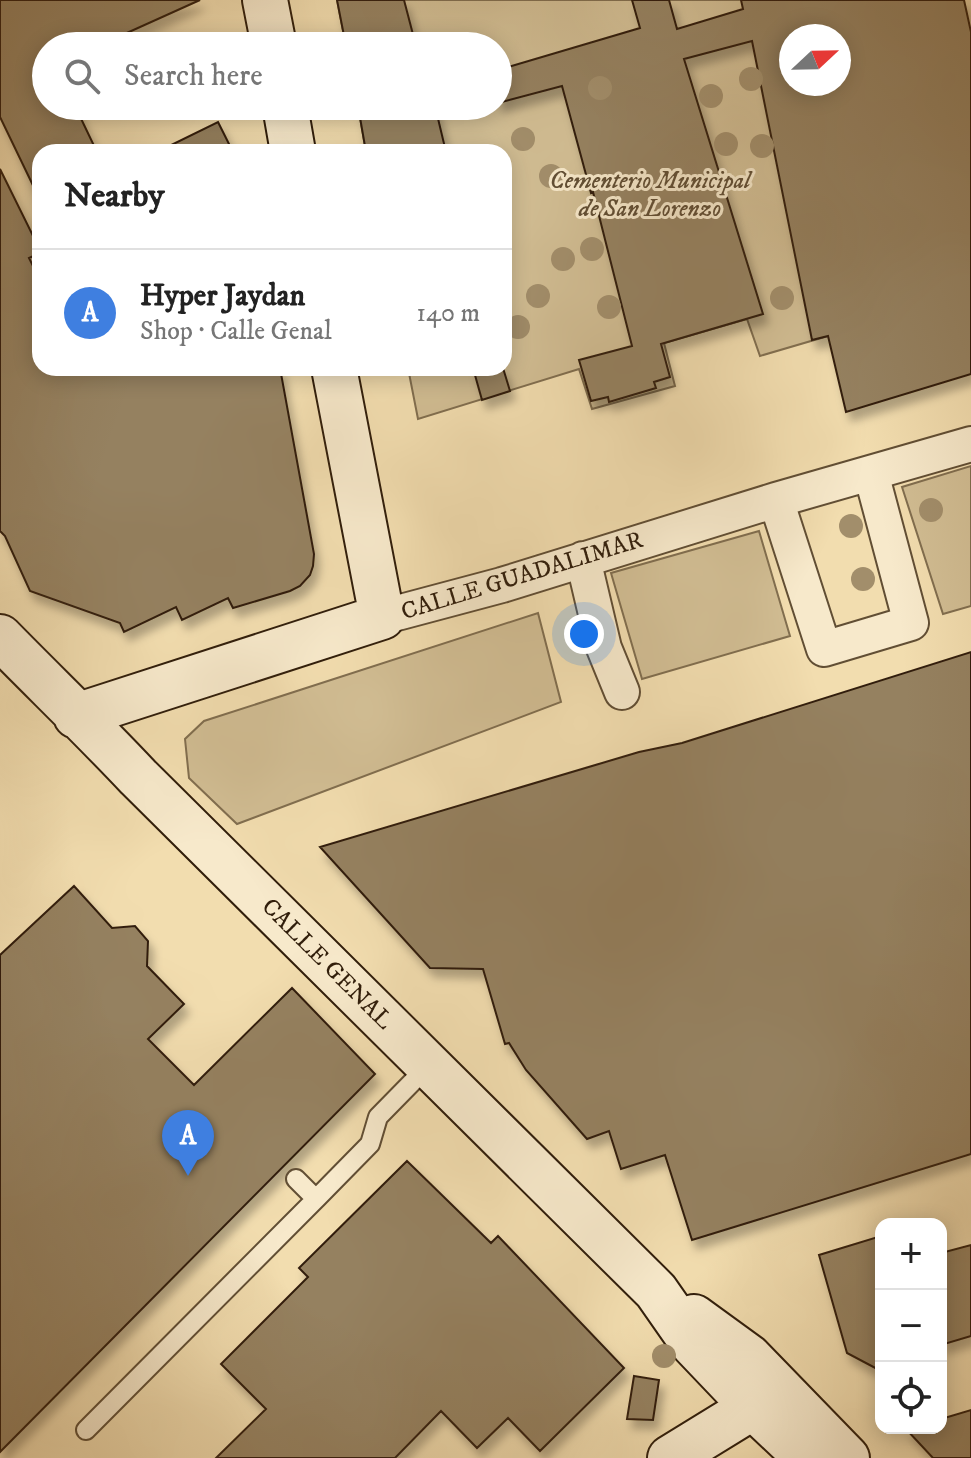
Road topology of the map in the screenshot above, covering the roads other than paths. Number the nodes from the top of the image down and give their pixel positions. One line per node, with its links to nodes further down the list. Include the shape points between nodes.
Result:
1 (265, 0): 2 (main road)
2 (271, 32)
3 (287, 120): 4 (main road)
4 (292, 144)
5 (335, 376): 10 (main road)
6 (971, 444): 7 (street, CALLE GUADALIMAR)
7 (871, 473): 8 (street, CALLE GUADALIMAR); 8 (street, via 911,623 824,649)
8 (776, 500): 9 (street, CALLE GUADALIMAR)
9 (583, 559): 10 (street, CALLE GUADALIMAR); 12 (street, via 604,648)
10 (382, 617): 13 (main road, CALLE GUADALIMAR)
11 (0, 637): 13 (main road, CALLE GENAL)
12 (622, 692)
13 (76, 716): 14 (main road, CALLE GENAL)
14 (429, 1065): 16 (lane, via 378,1117 370,1144); 17 (main road, CALLE GENAL)
15 (296, 1179): 16 (lane)
16 (316, 1199): 20 (lane)
17 (656, 1291): 18 (main road, CALLE GENAL); 23 (main road, CALLE GENAL, via 749,1357)
18 (693, 1344): 19 (main road, CALLE GENAL); 22 (main road, via 702,1381 701,1414 693,1434)
19 (753, 1407): 21 (main road, CALLE GENAL); 22 (main road)
20 (86, 1430)
21 (813, 1457): 22 (main road, via 733,1447)
22 (672, 1458)
23 (847, 1458)

